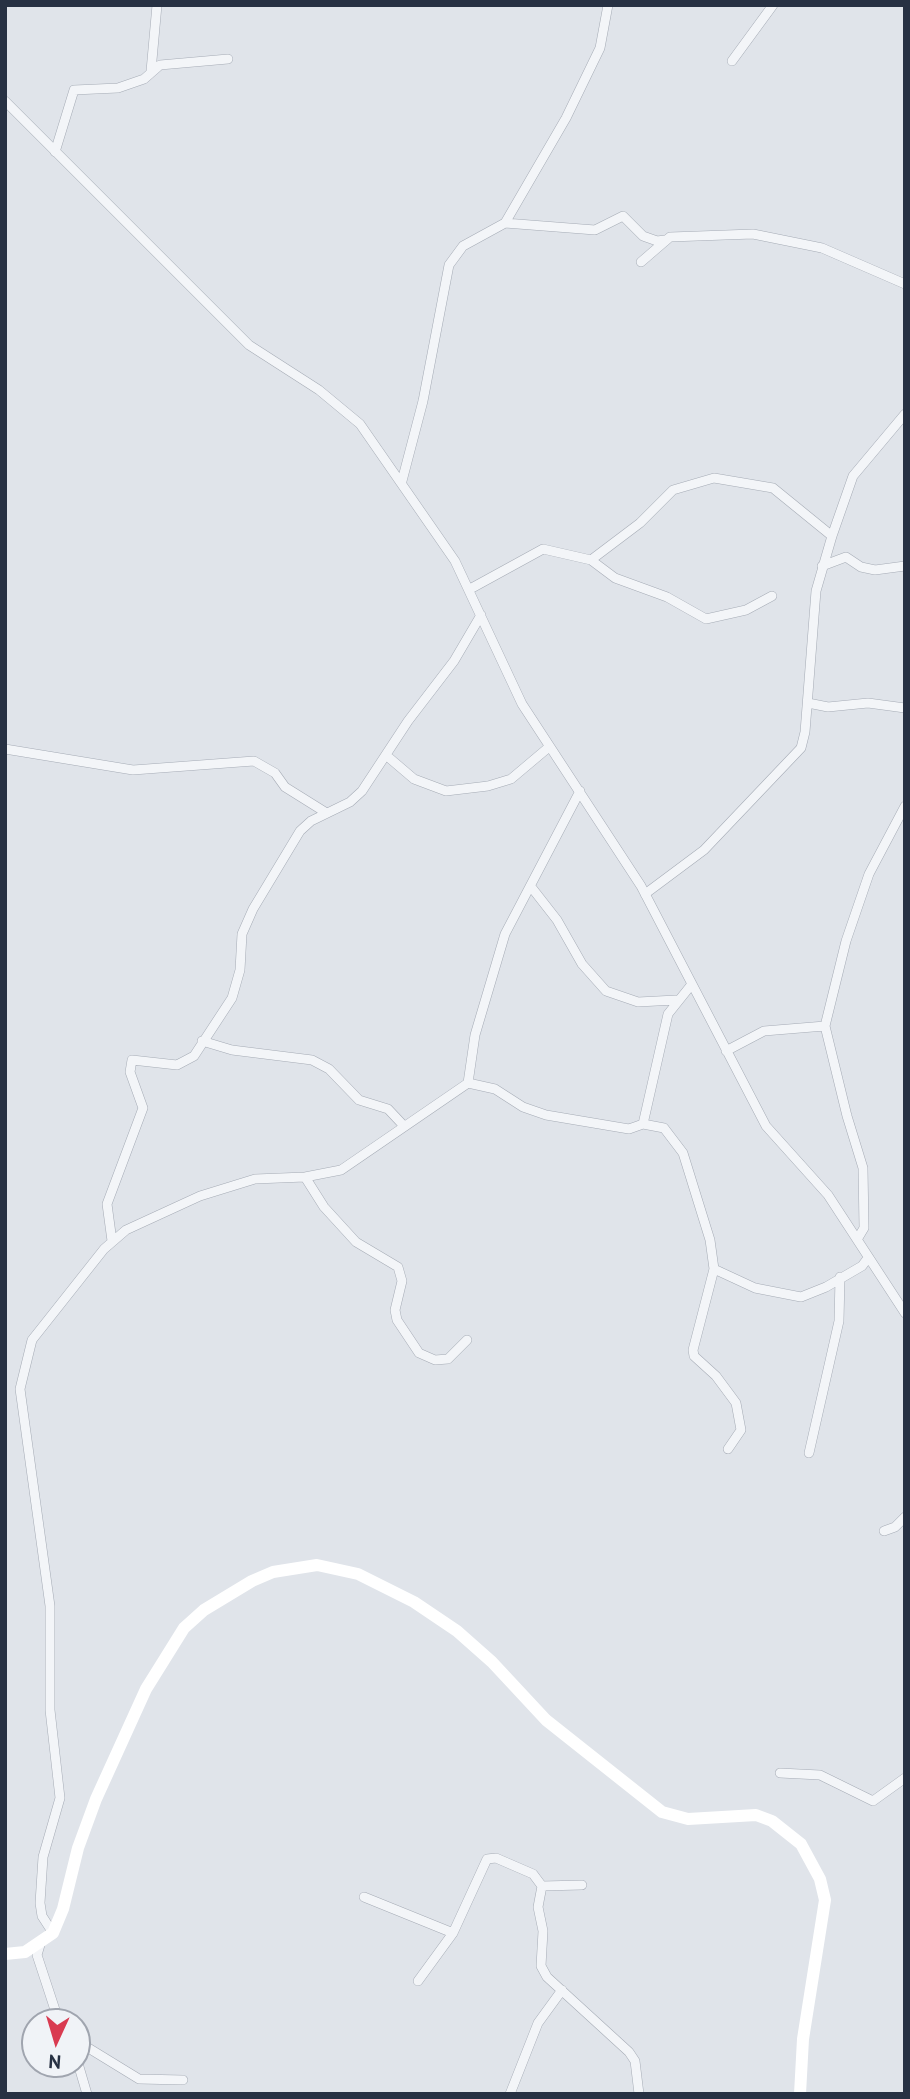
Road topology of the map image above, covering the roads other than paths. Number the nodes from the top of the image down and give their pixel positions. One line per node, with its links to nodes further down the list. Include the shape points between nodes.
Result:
1 (157, 5): 6 (street)
2 (607, 5): 9 (street, via 600,48 566,118)
3 (773, 5): 5 (street)
4 (228, 58): 6 (street, via 160,65)
5 (732, 61)
6 (151, 71): 8 (street, via 144,79 118,88 74,90)
7 (5, 101): 8 (street)
8 (55, 152): 14 (street, via 249,345 342,406)
9 (505, 223): 10 (street, via 595,230 623,216 643,236); 14 (street, via 463,246 449,265 423,401)
10 (665, 240): 11 (street); 12 (street, via 732,234 774,238 822,248)
11 (641, 262)
12 (905, 284)
13 (905, 414): 15 (street, via 853,476)
14 (402, 481): 19 (street)
15 (832, 536): 16 (street, via 773,488 714,478 673,490 640,523); 17 (street)
16 (590, 560): 19 (street, via 543,549); 20 (street, via 615,578 667,597 706,619 746,610)
17 (822, 566): 18 (street, via 846,557 875,570); 22 (street, via 812,624)
18 (905, 566)
19 (470, 589): 21 (street)
20 (772, 596)
21 (481, 615): 24 (street, via 511,685); 26 (street)
22 (808, 703): 23 (street); 31 (street, via 806,732 792,759 704,850)
23 (905, 708)
24 (550, 747): 26 (street, via 511,779 446,791 414,779); 27 (street)
25 (5, 749): 29 (street, via 133,770 254,761)
26 (387, 755): 29 (street, via 362,791 350,802)
27 (579, 791): 30 (street); 31 (street)
28 (905, 806): 34 (street, via 869,874 845,942)
29 (325, 812): 35 (street, via 300,831 253,909 242,934 240,970 232,998)
30 (531, 888): 33 (street, via 557,920 582,964 606,991 638,1002); 37 (street, via 505,934 475,1035)
31 (645, 894): 32 (street)
32 (692, 984): 33 (street); 36 (street)
33 (676, 1000): 38 (street, via 665,1023)
34 (825, 1026): 36 (street, via 764,1031); 41 (street, via 863,1168 864,1228)
35 (202, 1041): 39 (street, via 232,1050 312,1060 329,1069 359,1100 388,1109); 42 (street, via 188,1062 159,1065 136,1059 129,1065 143,1108 107,1204)
36 (726, 1051): 41 (street, via 766,1126 828,1195)
37 (468, 1083): 38 (street, via 495,1089 546,1115 629,1129); 39 (street)
38 (643, 1124): 44 (street, via 664,1128 683,1153 710,1240)
39 (404, 1126): 40 (street, via 341,1170)
40 (305, 1177): 42 (street, via 267,1176 200,1196); 47 (street, via 324,1207 356,1242 398,1266 402,1281 397,1320 419,1353 435,1360 448,1359)
41 (858, 1238): 43 (street)
42 (112, 1241): 57 (street, via 32,1340 20,1389 50,1606 50,1710 60,1798 43,1857 40,1903)
43 (868, 1258): 45 (street); 46 (street)
44 (714, 1269): 45 (street, via 733,1280 790,1297 810,1296); 48 (street, via 693,1350 736,1403 741,1430)
45 (840, 1278): 49 (street, via 839,1321)
46 (905, 1312)
47 (467, 1340)
48 (727, 1449)
49 (809, 1453)
50 (905, 1517): 51 (street)
51 (884, 1531)
52 (780, 1773): 53 (street, via 820,1775 873,1801)
53 (905, 1778)
54 (582, 1885): 55 (street)
55 (542, 1886): 58 (street, via 533,1874 496,1858 487,1859); 62 (street, via 538,1908 541,1966)
56 (364, 1898): 58 (street)
57 (53, 1933): 59 (main road); 68 (main road, via 101,1788 146,1689 184,1628 232,1592 273,1572 317,1565 358,1574 414,1602 457,1631 546,1720 662,1812 688,1819 756,1815 772,1821 801,1844 820,1879 825,1900 803,2039)
58 (453, 1933): 61 (street)
59 (40, 1945): 60 (main road); 63 (street, via 37,1955)
60 (5, 1954)
61 (418, 1981)
62 (562, 1990): 66 (street, via 537,2023); 67 (street, via 629,2052 635,2061)
63 (54, 2008)
64 (91, 2050): 65 (street, via 139,2079)
65 (183, 2080)
66 (510, 2094)
67 (639, 2094)
68 (800, 2094)

